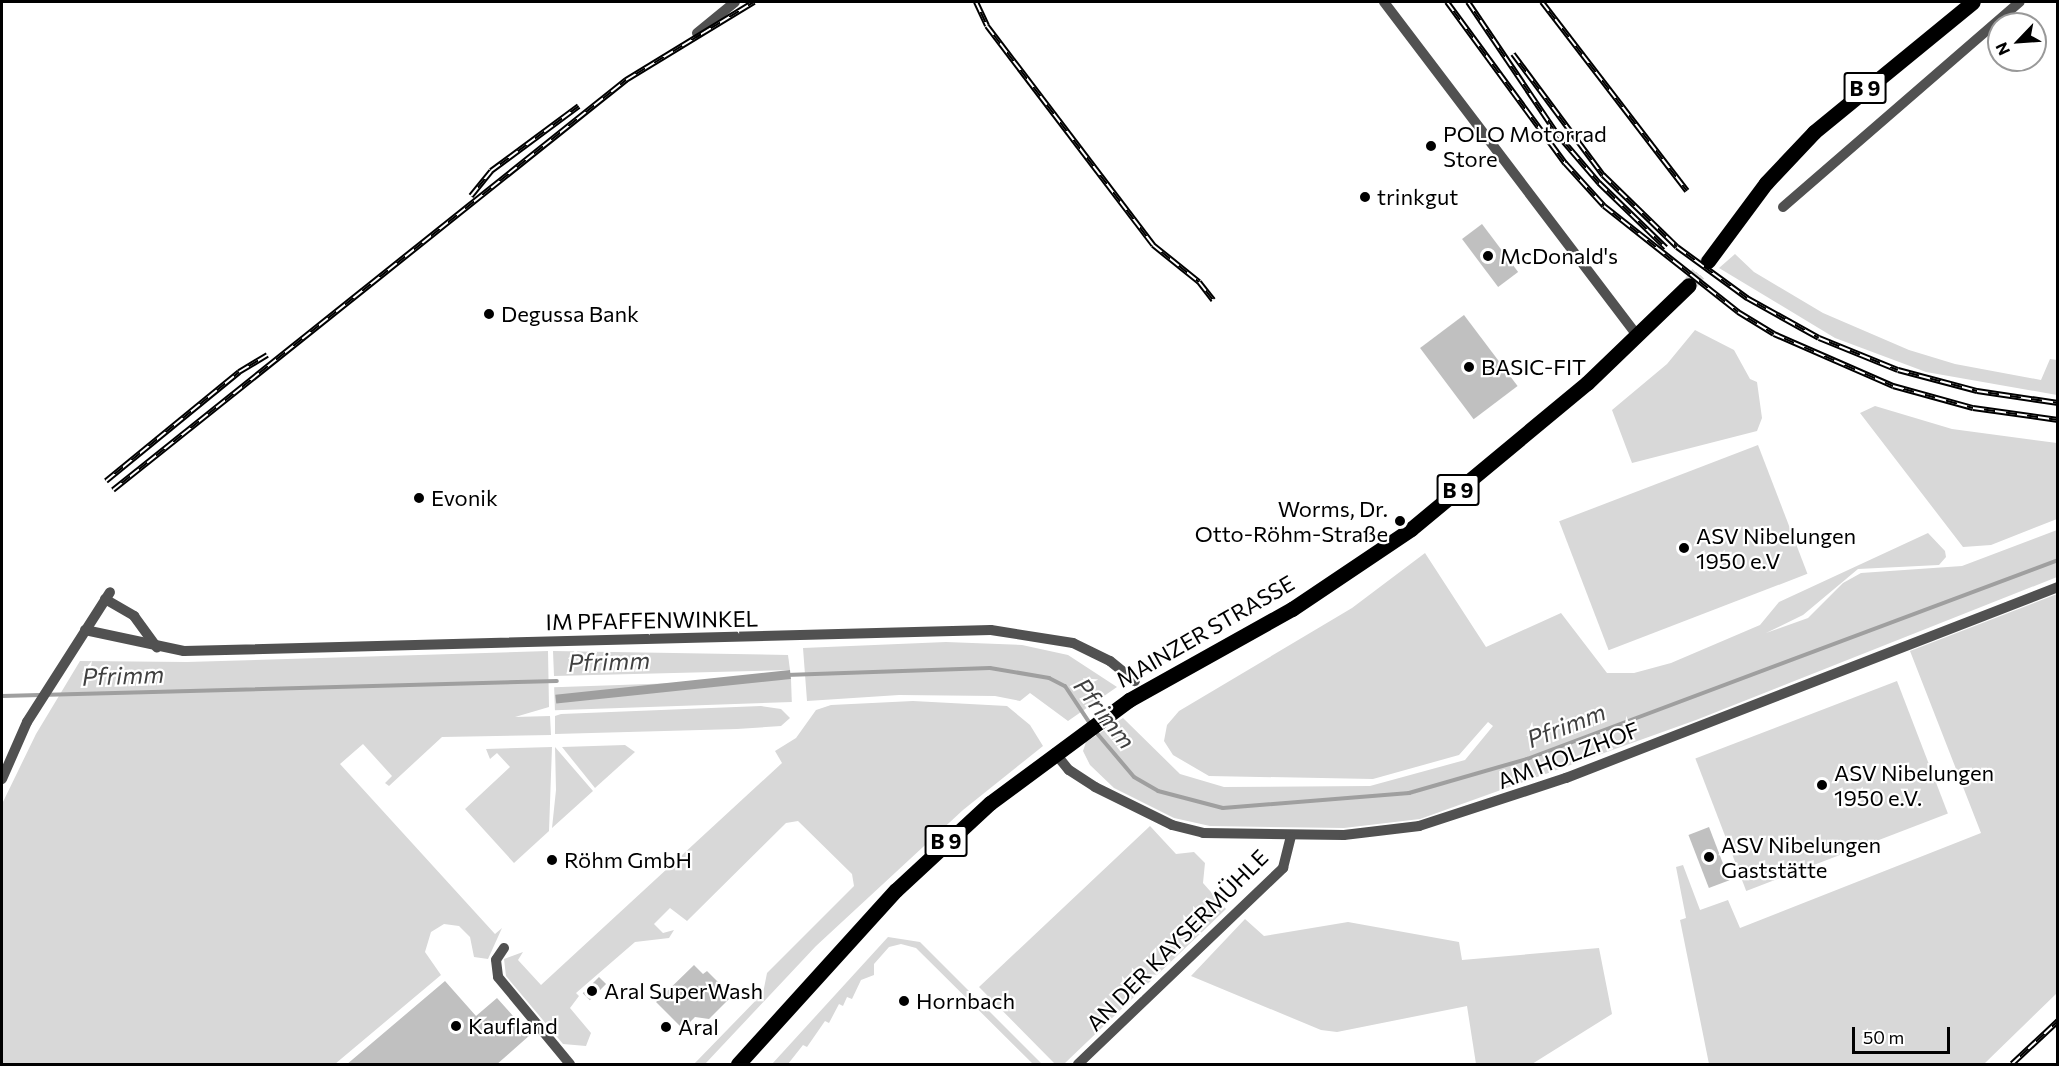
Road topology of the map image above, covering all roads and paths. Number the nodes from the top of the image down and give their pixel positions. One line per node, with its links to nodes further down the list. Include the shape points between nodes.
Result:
1 (735, 2): 5 (street)
2 (1384, 2): 9 (street)
3 (1973, 2): 7 (main road, B 9, via 1814,132 1766,183)
4 (2018, 4): 6 (street)
5 (697, 33)
6 (1783, 207)
7 (1708, 261)
8 (1689, 285): 9 (main road, MAINZER STRASSE / B 9)
9 (1638, 337): 13 (main road, MAINZER STRASSE / B 9, via 1411,529 1292,609)
10 (2058, 587): 16 (street, AM HOLZHOF, via 1476,810 1419,826)
11 (85, 630): 12 (street, IM PFAFFENWINKEL); 12 (street, via 108,595 135,616); 15 (street, via 27,722)
12 (157, 648): 13 (street, IM PFAFFENWINKEL, via 184,651 991,630 1073,643 1110,661)
13 (1139, 687): 14 (main road, MAINZER STRASSE / B 9)
14 (1055, 753): 16 (street, AM HOLZHOF, via 1069,770 1095,787 1172,825 1203,834); 19 (main road, MAINZER STRASSE / B 9, via 926,859)
15 (2, 779)
16 (1291, 837): 20 (street, AN DER KAYSERMÜHLE, via 1283,868)
17 (504, 948): 18 (street, via 496,960 498,977)
18 (570, 1065)
19 (738, 1065)
20 (1078, 1065)

